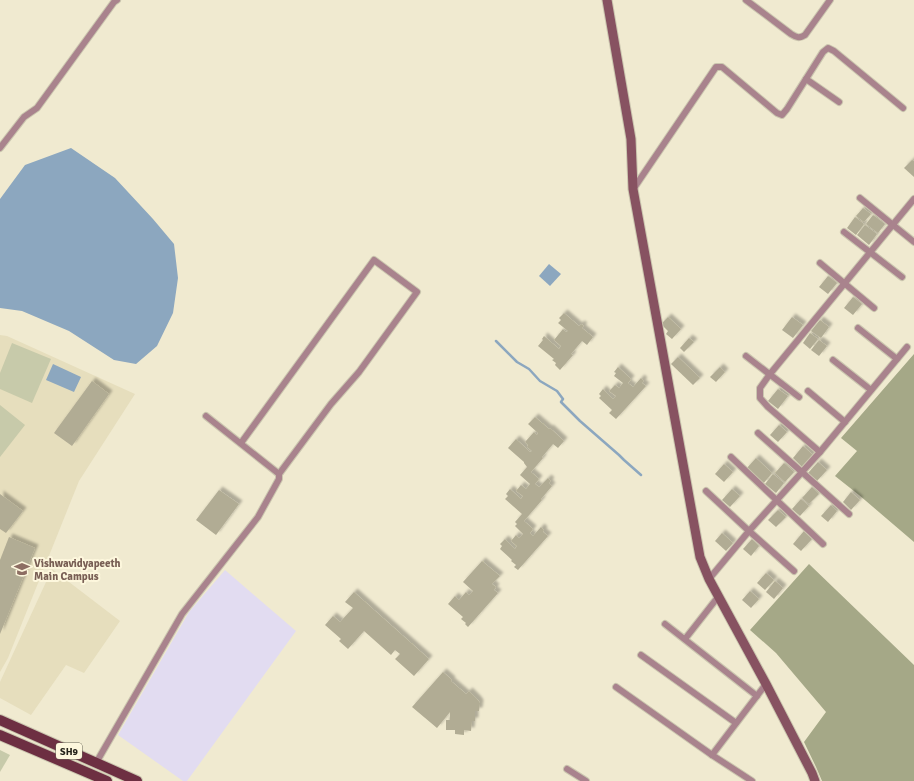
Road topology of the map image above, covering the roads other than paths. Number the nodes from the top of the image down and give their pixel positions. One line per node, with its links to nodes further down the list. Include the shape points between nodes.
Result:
1 (117, 0): 8 (street, via 38,108 24,117)
2 (607, 0): 9 (main road, via 631,139)
3 (746, 0): 4 (street, via 798,37 802,37)
4 (830, 0)
5 (806, 79): 6 (street); 7 (street, via 828,48); 9 (street, via 782,115 722,67 716,67)
6 (839, 102)
7 (903, 108)
8 (0, 148)
9 (633, 189): 43 (main road, via 700,557)
10 (860, 198): 12 (street)
11 (914, 199): 12 (street)
12 (893, 225): 14 (street); 15 (street)
13 (844, 232): 15 (street)
14 (914, 242)
15 (870, 252): 17 (street); 18 (street)
16 (820, 263): 18 (street)
17 (902, 277)
18 (845, 283): 19 (street); 25 (street)
19 (874, 308)
20 (858, 328): 23 (street)
21 (907, 347): 23 (street)
22 (746, 356): 25 (street)
23 (897, 359): 26 (street)
24 (833, 360): 26 (street)
25 (770, 374): 28 (street); 33 (street, via 760,388 760,398)
26 (871, 390): 30 (street)
27 (808, 391): 30 (street)
28 (799, 397)
29 (206, 416): 32 (street)
30 (845, 422): 33 (street)
31 (758, 433): 35 (street)
32 (241, 443): 36 (street); 36 (street, via 374,260 417,292 359,372 331,404)
33 (820, 452): 35 (street)
34 (730, 457): 38 (street)
35 (802, 472): 38 (street); 39 (street)
36 (279, 474): 55 (street, via 279,479 258,517 182,614)
37 (706, 491): 40 (street)
38 (777, 501): 40 (street); 41 (street)
39 (849, 514)
40 (750, 531): 42 (street); 43 (street)
41 (823, 544)
42 (794, 571)
43 (709, 579): 44 (main road)
44 (718, 597): 46 (street); 48 (main road)
45 (665, 624): 46 (street)
46 (685, 639): 50 (street)
47 (641, 655): 52 (street)
48 (766, 684): 50 (street); 61 (main road)
49 (616, 687): 54 (street)
50 (757, 696): 52 (street)
51 (0, 720): 55 (main road, SH9)
52 (736, 723): 54 (street)
53 (0, 735): 57 (main road, SH9)
54 (712, 755): 60 (street)
55 (96, 763): 58 (main road, SH9)
56 (567, 768): 59 (street)
57 (107, 781)
58 (137, 781)
59 (586, 781)
60 (752, 781)
61 (815, 781)

